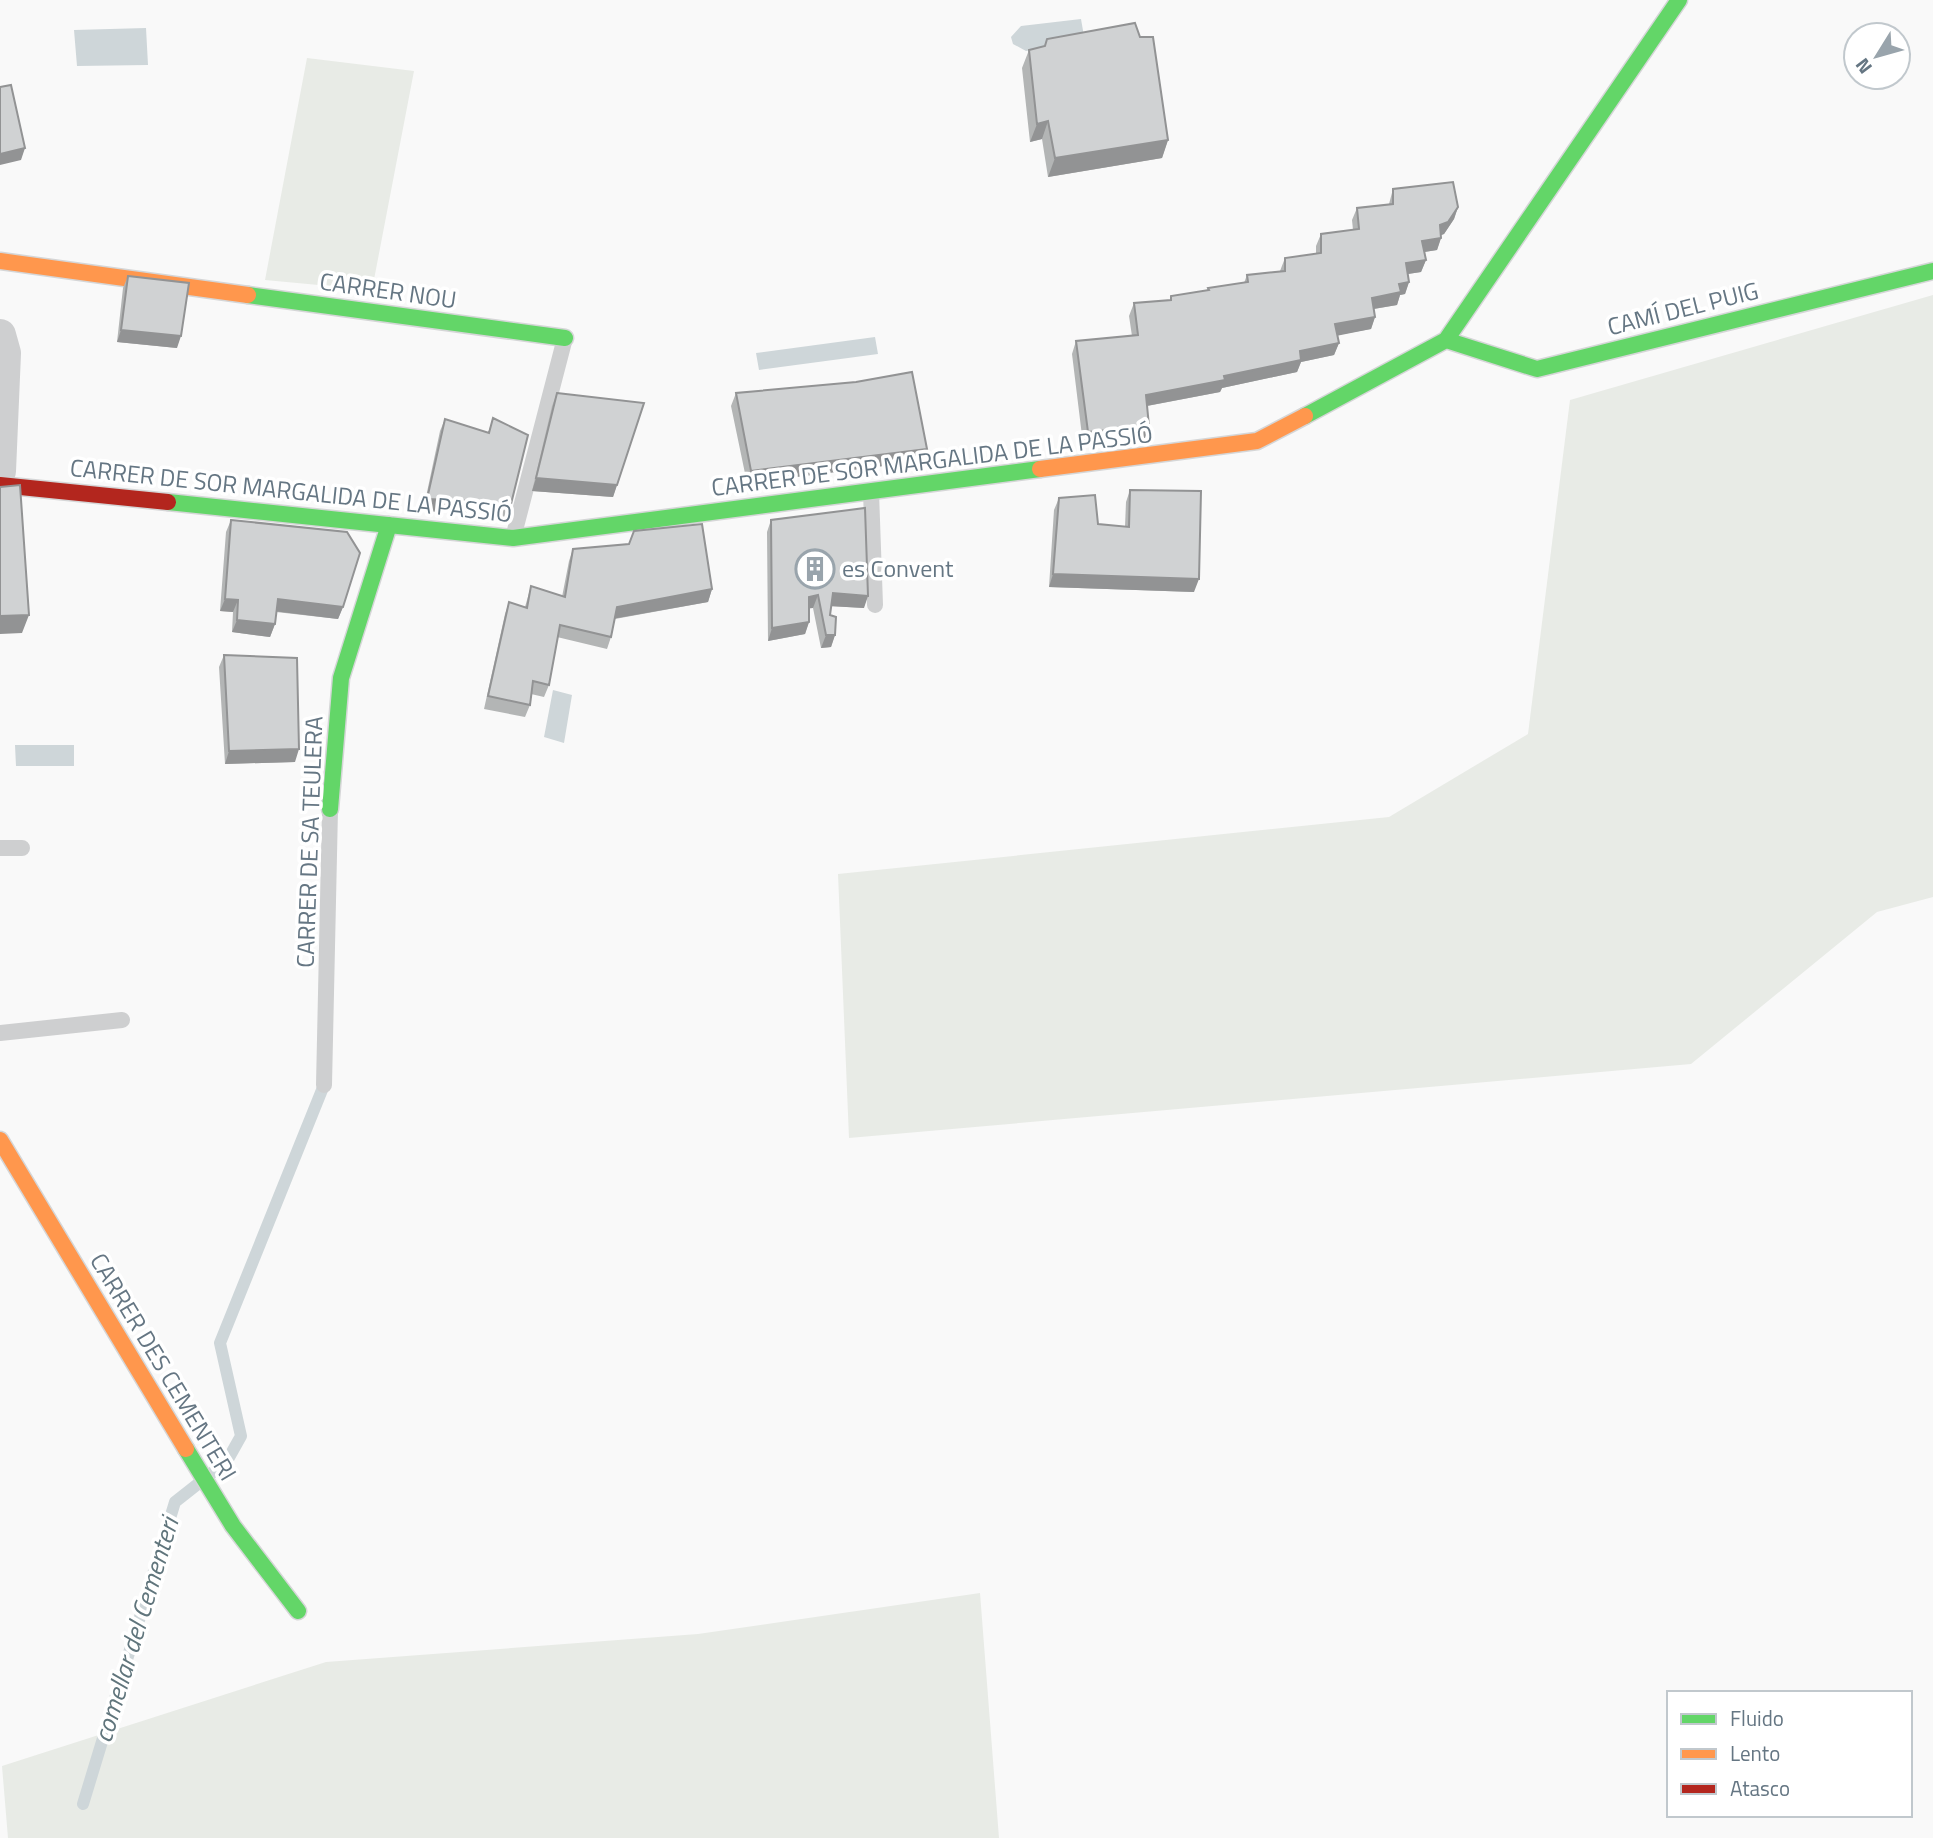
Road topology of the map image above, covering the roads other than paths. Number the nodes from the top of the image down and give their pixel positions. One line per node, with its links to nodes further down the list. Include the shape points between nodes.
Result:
1 (1676, 4): 6 (street, CARRER DE SOR MARGALIDA DE LA PASSIÓ)
2 (0, 261): 5 (street, CARRER NOU)
3 (1933, 271): 6 (street, CAMÍ DEL PUIG, via 1537,369)
4 (0, 334): 7 (street, via 5,353)
5 (565, 338): 11 (lane, CARRER NOU)
6 (1446, 340): 9 (street, CARRER DE SOR MARGALIDA DE LA PASSIÓ, via 1257,441)
7 (0, 471)
8 (0, 485): 10 (street, CARRER DE SOR MARGALIDA DE LA PASSIÓ)
9 (872, 491): 11 (street, CARRER DE SOR MARGALIDA DE LA PASSIÓ); 12 (lane)
10 (389, 525): 11 (street, CARRER DE SOR MARGALIDA DE LA PASSIÓ); 13 (street, CARRER DE SA TEULERA, via 341,678)
11 (513, 538)
12 (875, 605)
13 (330, 809): 18 (lane, CARRER DE SA TEULERA)
14 (0, 848): 15 (lane)
15 (22, 848)
16 (122, 1020): 17 (lane)
17 (0, 1033)
18 (324, 1085)
19 (0, 1140): 20 (street, CARRER DES CEMENTERI, via 219,1502)
20 (298, 1611)

